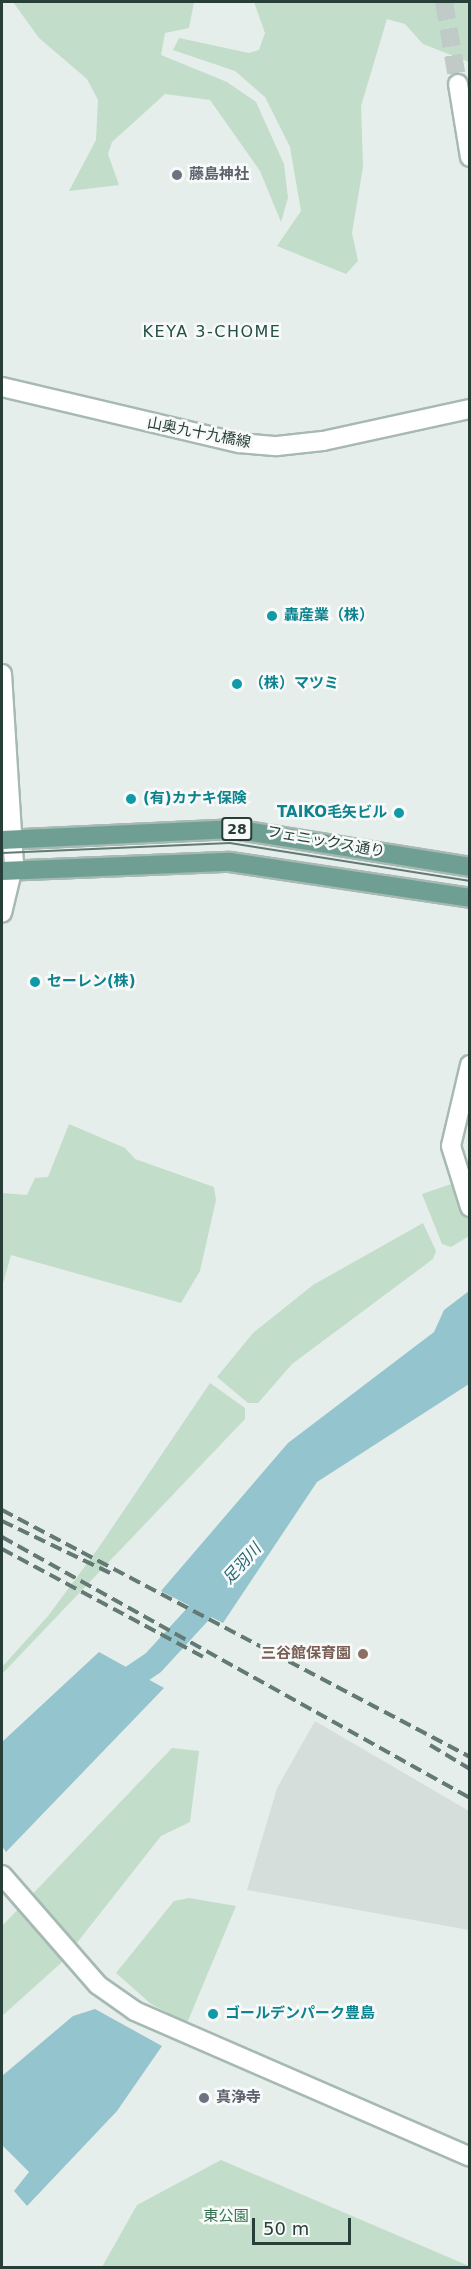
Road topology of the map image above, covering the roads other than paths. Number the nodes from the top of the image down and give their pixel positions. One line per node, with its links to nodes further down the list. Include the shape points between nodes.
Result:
1 (458, 84): 2 (street)
2 (470, 157)
3 (2, 387): 4 (street, 山奥九十九橋線, via 239,443 277,446 332,440)
4 (470, 409)
5 (2, 674): 6 (street)
6 (7, 839): 7 (main road, フェニックス通り / 28, via 233,829); 8 (street)
7 (470, 867)
8 (7, 871): 9 (main road, フェニックス通り / 28, via 230,862); 10 (street)
9 (470, 898)
10 (2, 913)
11 (470, 1065): 12 (street, via 451,1146)
12 (470, 1208)
13 (2, 1875): 14 (street, via 98,1985 178,2033)
14 (470, 2157)

